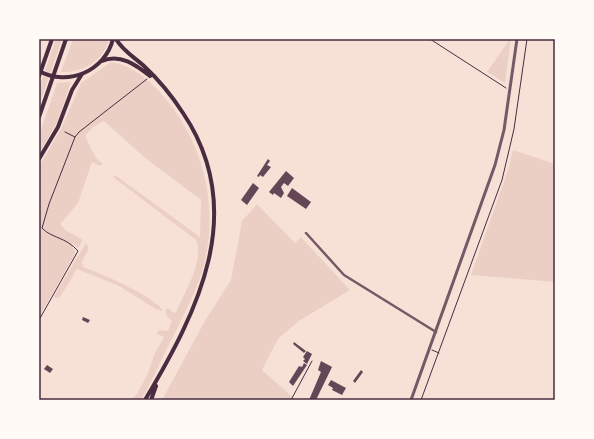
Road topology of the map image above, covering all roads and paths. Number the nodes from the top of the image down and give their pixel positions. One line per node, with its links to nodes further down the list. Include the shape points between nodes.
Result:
1 (52, 39): 11 (highway)
2 (66, 39): 14 (highway)
3 (115, 39): 7 (highway); 12 (highway)
4 (430, 39): 13 (path)
5 (517, 39): 13 (street)
6 (527, 39): 18 (path)
7 (101, 62): 9 (highway); 10 (highway, via 111,58 121,59)
8 (39, 71): 9 (highway, via 56,77)
9 (82, 74): 19 (highway, via 72,90 58,126)
10 (150, 75): 12 (highway); 16 (path)
11 (39, 76)
12 (158, 82): 26 (highway, via 185,115 200,144 211,184 214,214 212,250 204,282)
13 (510, 90): 17 (street)
14 (39, 117)
15 (65, 132): 16 (path)
16 (75, 137): 21 (path, via 42,225 44,230 67,240 78,251)
17 (502, 140): 18 (path); 22 (street, via 489,186)
18 (511, 143): 24 (path, via 502,180)
19 (39, 159)
20 (306, 233): 22 (street, via 344,275)
21 (39, 320)
22 (436, 332): 23 (street)
23 (430, 350): 24 (path); 30 (street)
24 (439, 353): 31 (path)
25 (312, 361): 29 (path)
26 (159, 378): 27 (highway); 28 (highway)
27 (145, 400)
28 (151, 400)
29 (291, 400)
30 (412, 400)
31 (421, 400)

